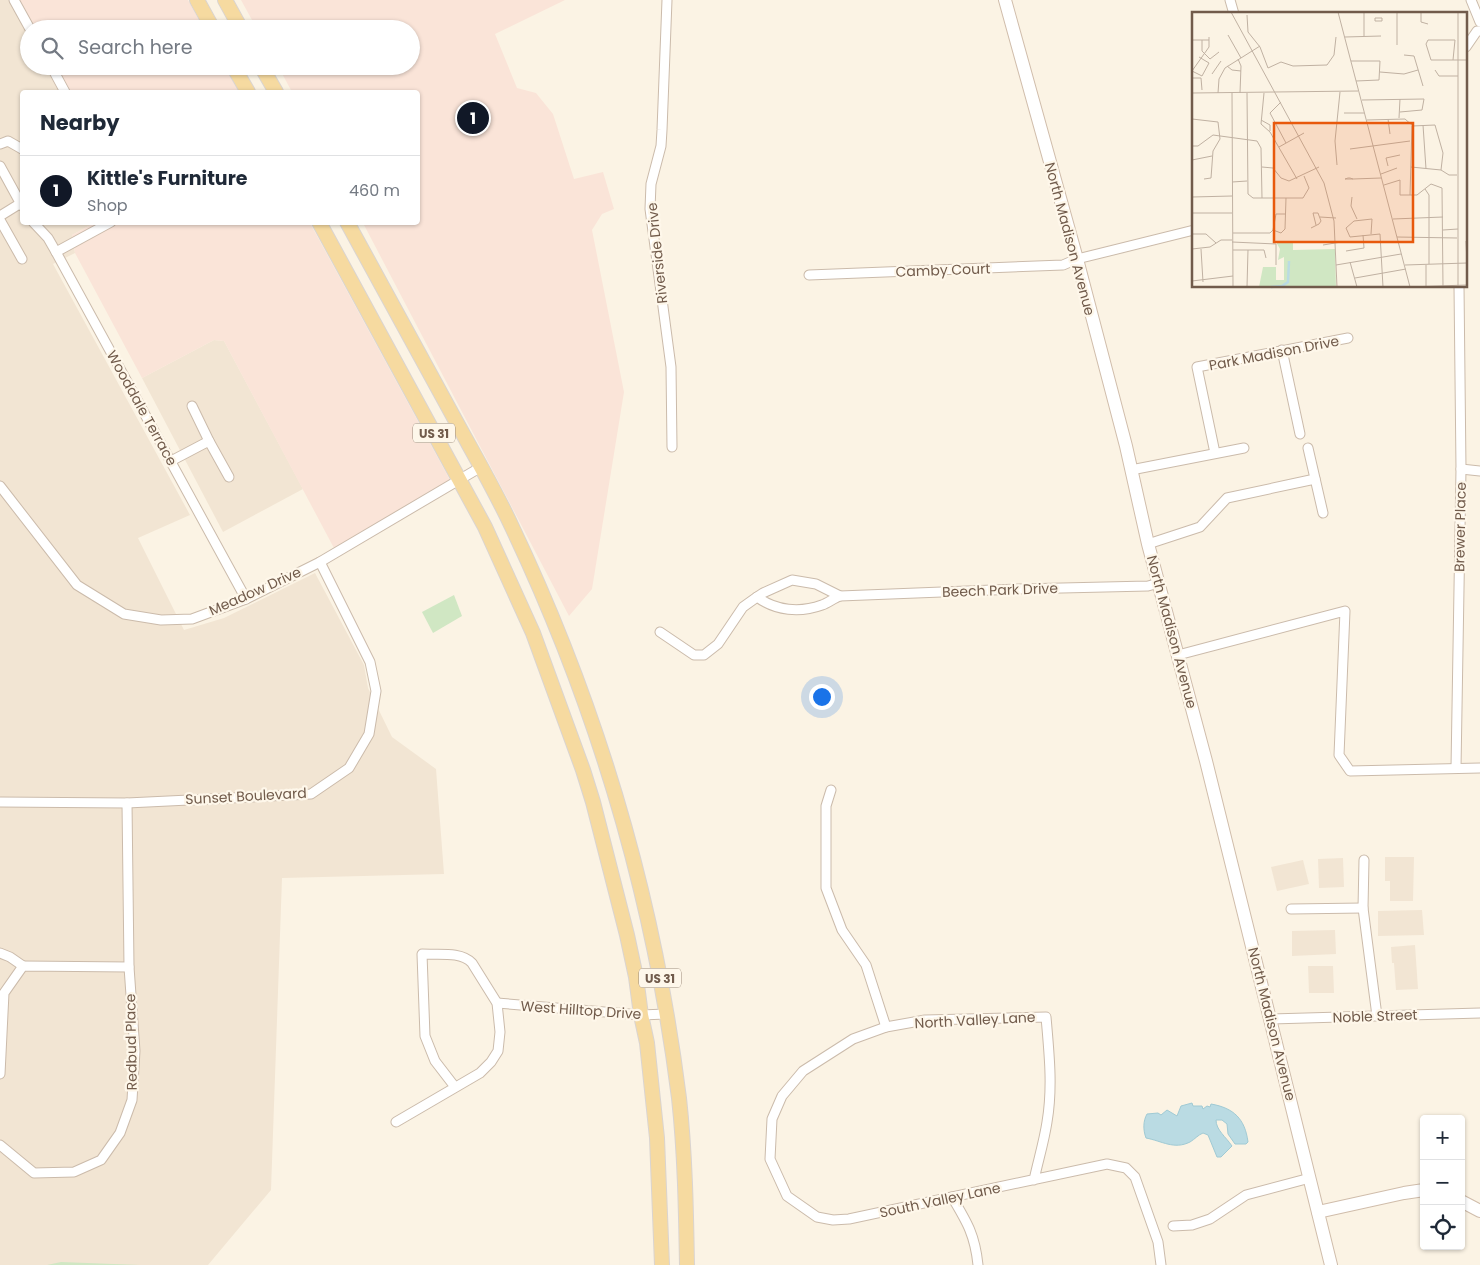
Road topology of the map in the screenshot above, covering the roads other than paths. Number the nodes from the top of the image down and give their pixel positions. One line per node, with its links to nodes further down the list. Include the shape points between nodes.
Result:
1 (14, 0): 7 (street)
2 (197, 0): 8 (main road)
3 (225, 0): 9 (main road)
4 (667, 0): 39 (street, Riverside Drive, via 661,146 651,184 650,209 671,367)
5 (1005, 0): 31 (main road, North Madison Avenue)
6 (1471, 0): 10 (street)
7 (25, 20)
8 (208, 20)
9 (236, 20)
10 (1479, 28): 11 (street)
11 (1468, 45)
12 (56, 75): 15 (street)
13 (238, 75): 16 (main road)
14 (266, 75): 17 (main road)
15 (64, 90)
16 (247, 90)
17 (275, 90)
18 (0, 144): 19 (street, via 8,141)
19 (20, 148)
20 (0, 166): 21 (street)
21 (20, 201)
22 (20, 206): 23 (street)
23 (0, 218): 30 (street)
24 (36, 225): 29 (street, Wooddale Terrace)
25 (106, 225): 29 (street)
26 (321, 225): 50 (main road, US 31)
27 (349, 225): 44 (main road, US 31)
28 (1192, 230): 31 (street, Camby Court)
29 (56, 252): 43 (street, Wooddale Terrace)
30 (22, 259)
31 (1077, 259): 32 (street, Camby Court, via 1063,265); 46 (main road, North Madison Avenue)
32 (809, 275)
33 (1459, 288): 45 (street, Brewer Place)
34 (1348, 338): 35 (street, Park Madison Drive)
35 (1282, 350): 37 (street); 42 (street, Park Madison Drive, via 1197,367)
36 (192, 406): 38 (street)
37 (1300, 434)
38 (209, 441): 43 (street); 48 (street)
39 (672, 447)
40 (1244, 448): 42 (street)
41 (1308, 448): 49 (street)
42 (1215, 453): 46 (street)
43 (171, 461): 58 (street, Wooddale Terrace)
44 (481, 468): 50 (street, Meadow Drive); 75 (main road, US 31, via 511,524 558,630 614,786 628,834)
45 (1461, 469): 47 (street); 61 (street, Brewer Place)
46 (1131, 470): 53 (main road, North Madison Avenue)
47 (1480, 471)
48 (229, 477)
49 (1315, 479): 52 (street); 53 (street, via 1227,498 1200,527)
50 (459, 481): 54 (street, Meadow Drive); 76 (main road, US 31, via 485,527 539,649 564,716 593,802 614,881 636,977)
51 (0, 486): 58 (street, Meadow Drive, via 77,585 124,614 161,620 192,619)
52 (1323, 513)
53 (1148, 544): 55 (main road, North Madison Avenue)
54 (320, 562): 58 (street, Meadow Drive); 65 (street, Sunset Boulevard, via 370,662 376,691 369,734 349,768 311,794)
55 (1159, 583): 56 (street, Beech Park Drive, via 1148,586); 60 (main road, North Madison Avenue)
56 (840, 596): 57 (street, Beech Park Drive, via 804,610 783,609); 57 (street, Beech Park Drive, via 816,584 792,580)
57 (757, 597): 59 (street, Beech Park Drive, via 742,608 718,644 704,655 694,655)
58 (246, 598)
59 (660, 632)
60 (1178, 655): 61 (street, via 1345,611 1339,755 1350,771); 78 (main road, North Madison Avenue)
61 (1456, 768): 62 (street)
62 (1480, 768)
63 (831, 790): 79 (street, via 826,806 826,888 842,930 866,965)
64 (0, 802): 65 (street, Sunset Boulevard)
65 (127, 803): 71 (street, Redbud Place)
66 (1364, 860): 67 (street)
67 (1363, 908): 68 (street); 77 (street)
68 (1291, 909)
69 (0, 953): 70 (street)
70 (23, 966): 71 (street); 72 (street)
71 (129, 967): 83 (street, Redbud Place, via 135,1051 132,1100 120,1133 101,1160 74,1172 34,1172)
72 (2, 992): 80 (street)
73 (496, 1003): 76 (street, West Hilltop Drive); 81 (street, via 500,1032 498,1051 480,1073); 81 (street, via 468,958 422,954 425,1036 435,1061)
74 (1480, 1013): 77 (street, Noble Street)
75 (666, 1014): 76 (street, West Hilltop Drive); 94 (main road, US 31, via 679,1098)
76 (641, 1015): 93 (main road, US 31, via 657,1138)
77 (1377, 1016): 78 (street, Noble Street)
78 (1271, 1019): 85 (main road, North Madison Avenue)
79 (886, 1027): 84 (street, North Valley Lane, via 853,1039 803,1072 782,1096 772,1119); 86 (street, North Valley Lane, via 925,1020 1046,1017 1050,1087 1047,1122)
80 (0, 1074)
81 (455, 1087): 82 (street)
82 (396, 1122)
83 (0, 1145)
84 (770, 1158): 88 (street, South Valley Lane, via 787,1196 817,1217 849,1219)
85 (1310, 1178): 91 (main road, North Madison Avenue); 92 (street, via 1246,1195 1210,1219 1192,1225)
86 (1034, 1180): 88 (street, South Valley Lane); 96 (street, South Valley Lane, via 1107,1164 1126,1168 1135,1177 1158,1242)
87 (1420, 1191): 91 (main road)
88 (952, 1197): 95 (street, via 969,1226 976,1245)
89 (1465, 1203): 90 (main road)
90 (1480, 1210)
91 (1318, 1212): 97 (main road, North Madison Avenue)
92 (1173, 1226)
93 (662, 1265)
94 (687, 1265)
95 (978, 1265)
96 (1161, 1265)
97 (1331, 1265)

